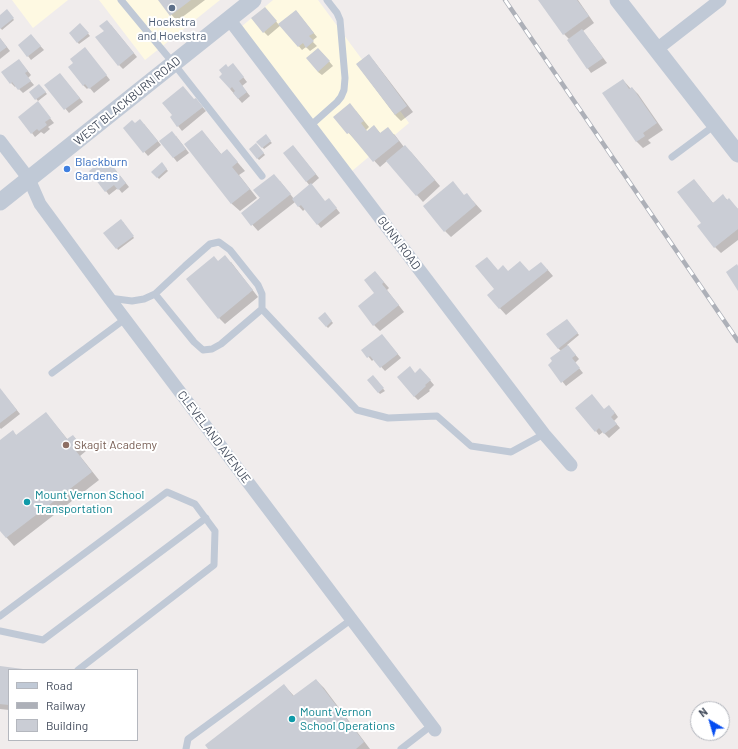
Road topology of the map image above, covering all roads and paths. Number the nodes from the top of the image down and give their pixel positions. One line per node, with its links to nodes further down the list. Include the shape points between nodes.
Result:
1 (121, 0): 8 (lane)
2 (327, 0): 10 (lane, via 340,20 344,90 341,97)
3 (618, 0): 7 (street)
4 (720, 0): 7 (street)
5 (245, 3): 6 (street, WEST BLACKBURN ROAD)
6 (229, 19): 8 (street, WEST BLACKBURN ROAD); 10 (street, GUNN ROAD)
7 (657, 49): 9 (street)
8 (174, 64): 14 (lane); 15 (street, WEST BLACKBURN ROAD)
9 (715, 125): 12 (street); 13 (lane)
10 (310, 126): 22 (street, GUNN ROAD)
11 (0, 141): 15 (street, CLEVELAND AVENUE)
12 (738, 154)
13 (672, 157)
14 (262, 176)
15 (29, 179): 16 (street, WEST BLACKBURN ROAD); 18 (street, CLEVELAND AVENUE, via 40,204)
16 (0, 202)
17 (155, 294): 18 (lane, via 132,301); 19 (lane, via 203,350 221,344); 19 (lane, via 210,244 219,242 230,250 258,285 262,294)
18 (109, 298): 20 (street, CLEVELAND AVENUE)
19 (262, 309): 22 (lane, via 357,410 388,418 437,416 471,446 511,452)
20 (125, 319): 21 (lane); 26 (street, CLEVELAND AVENUE)
21 (52, 372)
22 (544, 434): 23 (street, GUNN ROAD)
23 (571, 465)
24 (206, 518): 25 (lane, via 195,504 167,492); 27 (lane, via 42,640); 28 (lane, via 215,531 214,566)
25 (0, 616)
26 (352, 619): 29 (street, CLEVELAND AVENUE); 30 (lane, via 188,739)
27 (0, 631)
28 (79, 669)
29 (434, 728): 31 (lane)
30 (186, 749)
31 (401, 749)

